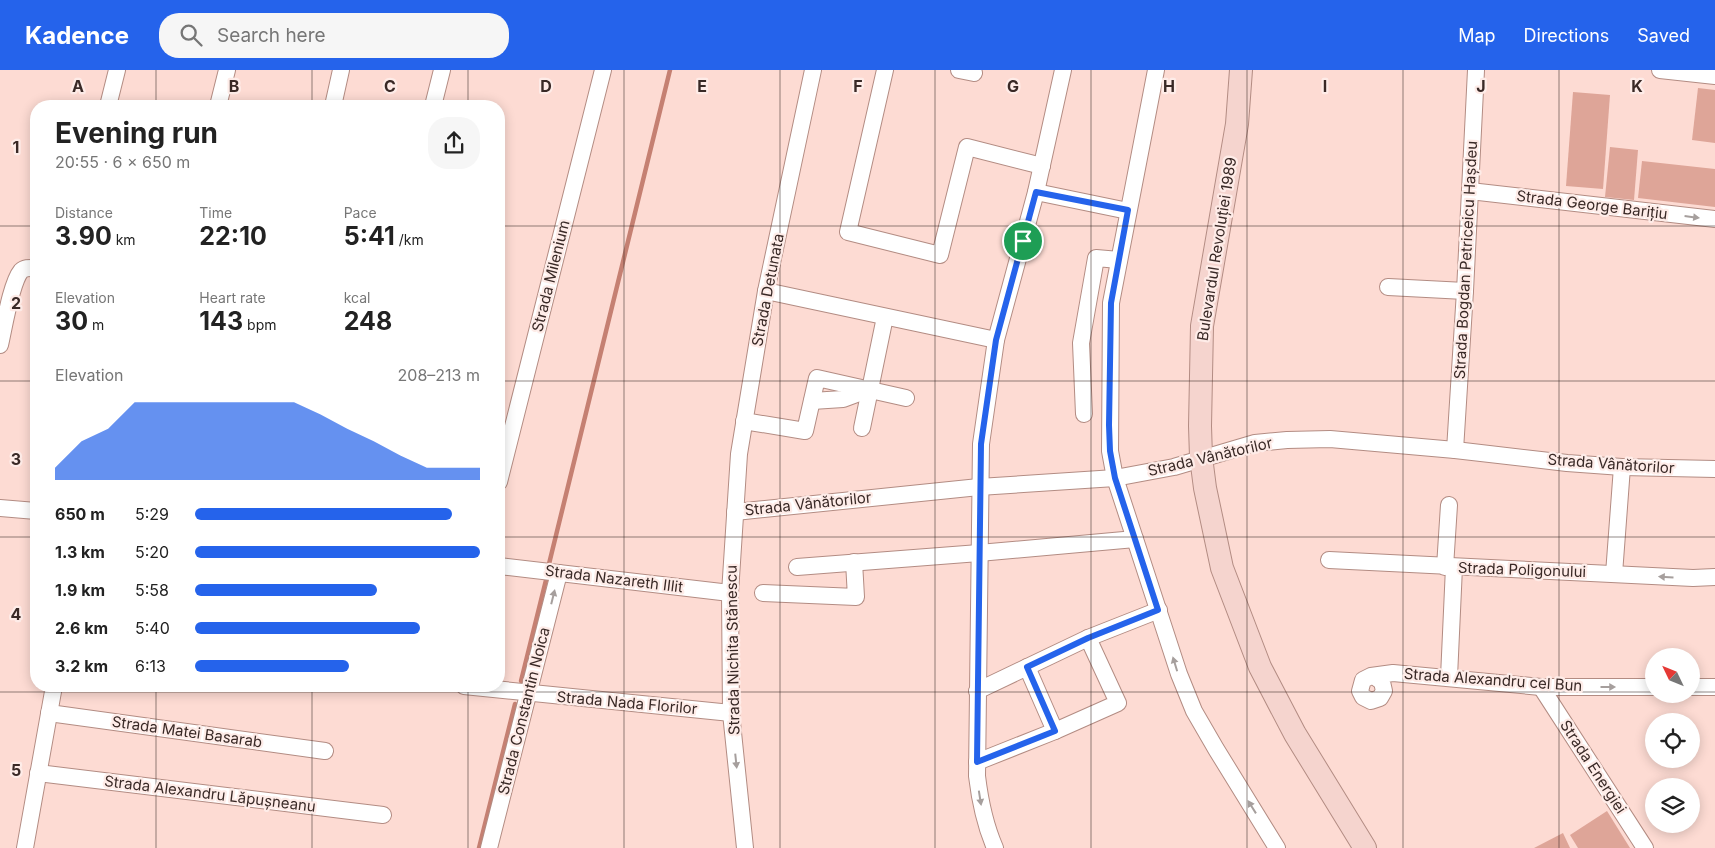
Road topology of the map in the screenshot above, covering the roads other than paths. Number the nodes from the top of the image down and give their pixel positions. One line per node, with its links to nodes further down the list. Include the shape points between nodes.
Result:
1 (117, 70): 15 (street)
2 (226, 70): 16 (street)
3 (342, 70): 17 (street)
4 (442, 70): 18 (street)
5 (604, 70): 41 (street, Strada Milenium)
6 (813, 70): 28 (street, Strada Detunata)
7 (885, 70): 20 (street, via 848,232 940,255 967,147)
8 (1064, 70): 20 (street)
9 (1156, 70): 23 (street)
10 (1241, 70): 19 (main road, Bulevardul Revoluției 1989)
11 (1254, 70): 19 (main road, Bulevardul Revoluției 1989)
12 (1476, 70): 21 (street, Strada Bogdan Petriceicu Hașdeu)
13 (1660, 70): 14 (street)
14 (1715, 76)
15 (110, 100)
16 (219, 100)
17 (334, 100)
18 (434, 100)
19 (1236, 124): 40 (main road, Bulevardul Revoluției 1989, via 1202,326)
20 (1042, 166): 22 (street)
21 (1470, 191): 24 (street, Strada George Barițiu, one-way to 24); 29 (street, Strada Bogdan Petriceicu Hașdeu)
22 (1036, 192): 23 (street); 31 (street)
23 (1128, 210): 25 (street)
24 (1715, 219)
25 (1119, 260): 36 (street, via 1096,258 1082,343); 44 (street, via 1111,303 1110,350 1110,451)
26 (30, 268): 32 (street, via 22,271 15,282)
27 (1388, 287): 29 (street)
28 (766, 291): 30 (street); 37 (street, Strada Detunata)
29 (1465, 291): 39 (street, Strada Bogdan Petriceicu Hașdeu)
30 (885, 317): 31 (street); 33 (street)
31 (996, 340): 45 (street, via 981,444)
32 (0, 344)
33 (870, 389): 34 (street); 35 (street, via 843,399); 35 (street, via 817,378); 38 (street)
34 (906, 398)
35 (812, 401): 37 (street, via 805,431)
36 (1084, 414)
37 (744, 421): 49 (street, Strada Detunata)
38 (862, 428)
39 (1454, 450): 40 (street, Strada Vânătorilor, via 1330,439 1287,440 1255,443); 42 (street, Strada Vânătorilor)
40 (1201, 457): 44 (street, Strada Vânătorilor, via 1174,467); 87 (main road, Bulevardul Revoluției 1989, via 1222,568 1260,667 1295,734)
41 (505, 458)
42 (1622, 467): 43 (street, Strada Vânătorilor); 58 (street)
43 (1715, 469)
44 (1115, 478): 45 (street, Strada Vânătorilor); 50 (street)
45 (979, 487): 49 (street, Strada Vânătorilor); 51 (street)
46 (1449, 505): 56 (street)
47 (0, 508): 48 (street)
48 (30, 510)
49 (735, 512): 60 (street, Strada Nichita Stănescu)
50 (1135, 539): 51 (street); 62 (street)
51 (979, 554): 53 (street); 72 (street)
52 (1329, 560): 56 (street, Strada Poligonului)
53 (854, 562): 54 (street); 61 (street, via 856,597)
54 (797, 566)
55 (505, 567): 57 (street, Strada Nazareth Illit)
56 (1450, 567): 58 (street, Strada Poligonului); 65 (street)
57 (559, 573): 60 (street, Strada Nazareth Illit); 74 (street, Strada Constantin Noica, one-way to 57)
58 (1614, 574): 59 (street, Strada Poligonului, one-way to 58)
59 (1715, 577)
60 (730, 593): 76 (street, Strada Nichita Stănescu)
61 (763, 593)
62 (1158, 610): 63 (street); 86 (street, one-way to 62, via 1194,710)
63 (1088, 638): 64 (street); 77 (street, via 1118,703)
64 (1027, 667): 72 (street); 77 (street)
65 (1449, 677): 66 (street, Strada Alexandru cel Bun); 67 (street, Strada Alexandru cel Bun)
66 (1384, 679)
67 (1541, 687): 68 (street, Strada Alexandru cel Bun, one-way to 68); 88 (street, Strada Energiei)
68 (1645, 687)
69 (1700, 687): 70 (street)
70 (1715, 688)
71 (505, 691): 74 (street, Strada Nada Florilor)
72 (977, 691): 79 (street)
73 (53, 692): 75 (street)
74 (529, 694): 76 (street, Strada Nada Florilor); 83 (street, Strada Constantin Noica)
75 (49, 712): 78 (street, Strada Matei Basarab); 80 (street)
76 (731, 713): 84 (street, Strada Nichita Stănescu, one-way to 84)
77 (1055, 731): 79 (street)
78 (325, 750)
79 (977, 762): 85 (street, one-way to 85, via 981,805)
80 (38, 773): 81 (street, Strada Alexandru Lăpușneanu); 82 (street)
81 (383, 815)
82 (25, 848)
83 (489, 848)
84 (745, 848)
85 (995, 848)
86 (1277, 848)
87 (1366, 848)
88 (1645, 848)

